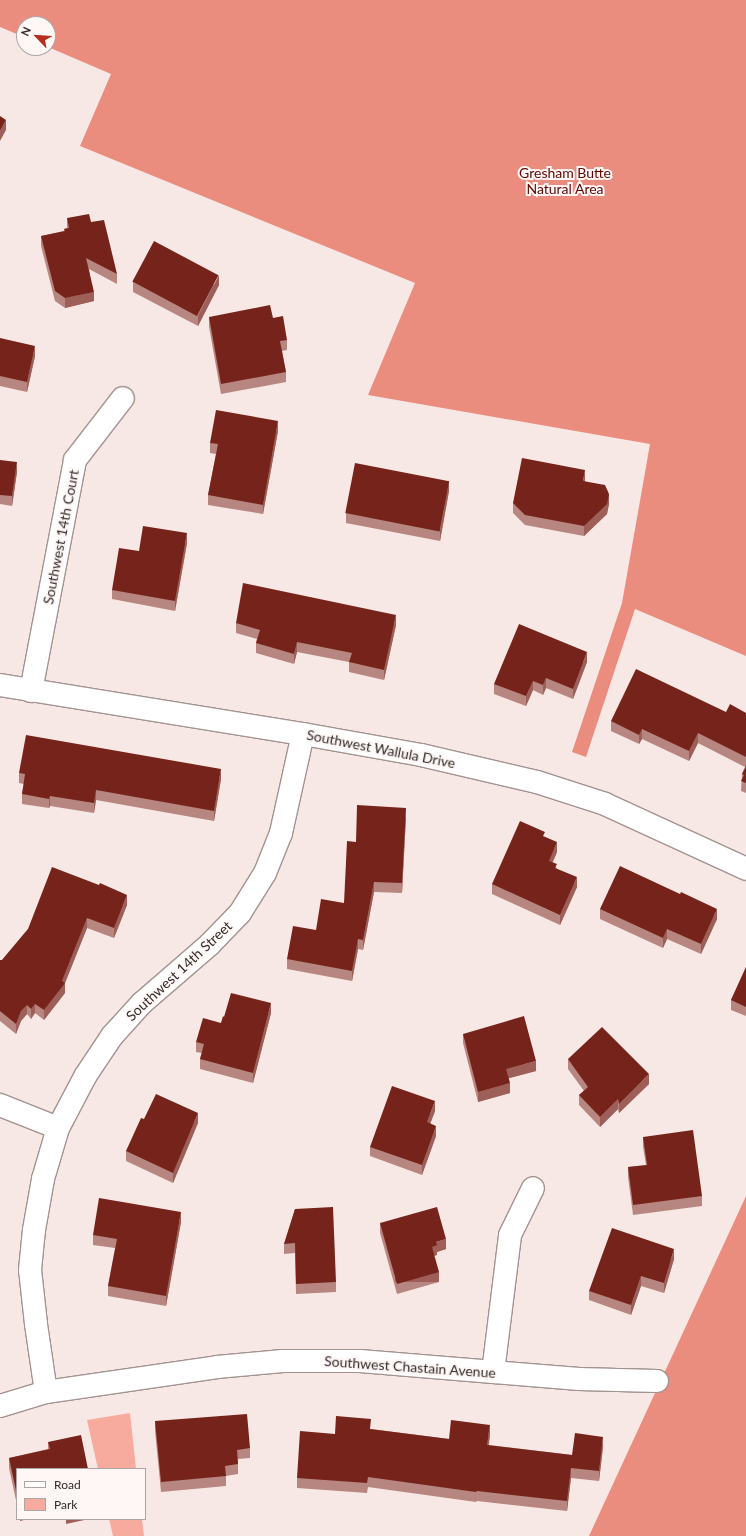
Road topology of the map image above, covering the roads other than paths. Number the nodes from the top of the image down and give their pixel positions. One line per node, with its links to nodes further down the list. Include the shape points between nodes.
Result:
1 (123, 398): 3 (street, Southwest 14th Court, via 76,460)
2 (0, 685): 3 (street, Southwest Wallula Drive)
3 (31, 691): 4 (street, Southwest Wallula Drive)
4 (303, 734): 5 (street, Southwest Wallula Drive, via 421,755 568,790 605,804); 7 (street, Southwest 14th Street, via 281,833 265,873 240,913 210,944 142,1003 112,1036 86,1075)
5 (746, 869)
6 (0, 1105): 7 (street)
7 (58, 1128): 11 (street, Southwest 14th Street, via 43,1179 30,1270)
8 (533, 1188): 9 (street, via 510,1235)
9 (492, 1372): 10 (street, Southwest Chastain Avenue, via 579,1379); 11 (street, Southwest Chastain Avenue, via 360,1361 283,1361 217,1367)
10 (657, 1381)
11 (46, 1392): 12 (street)
12 (0, 1406)

